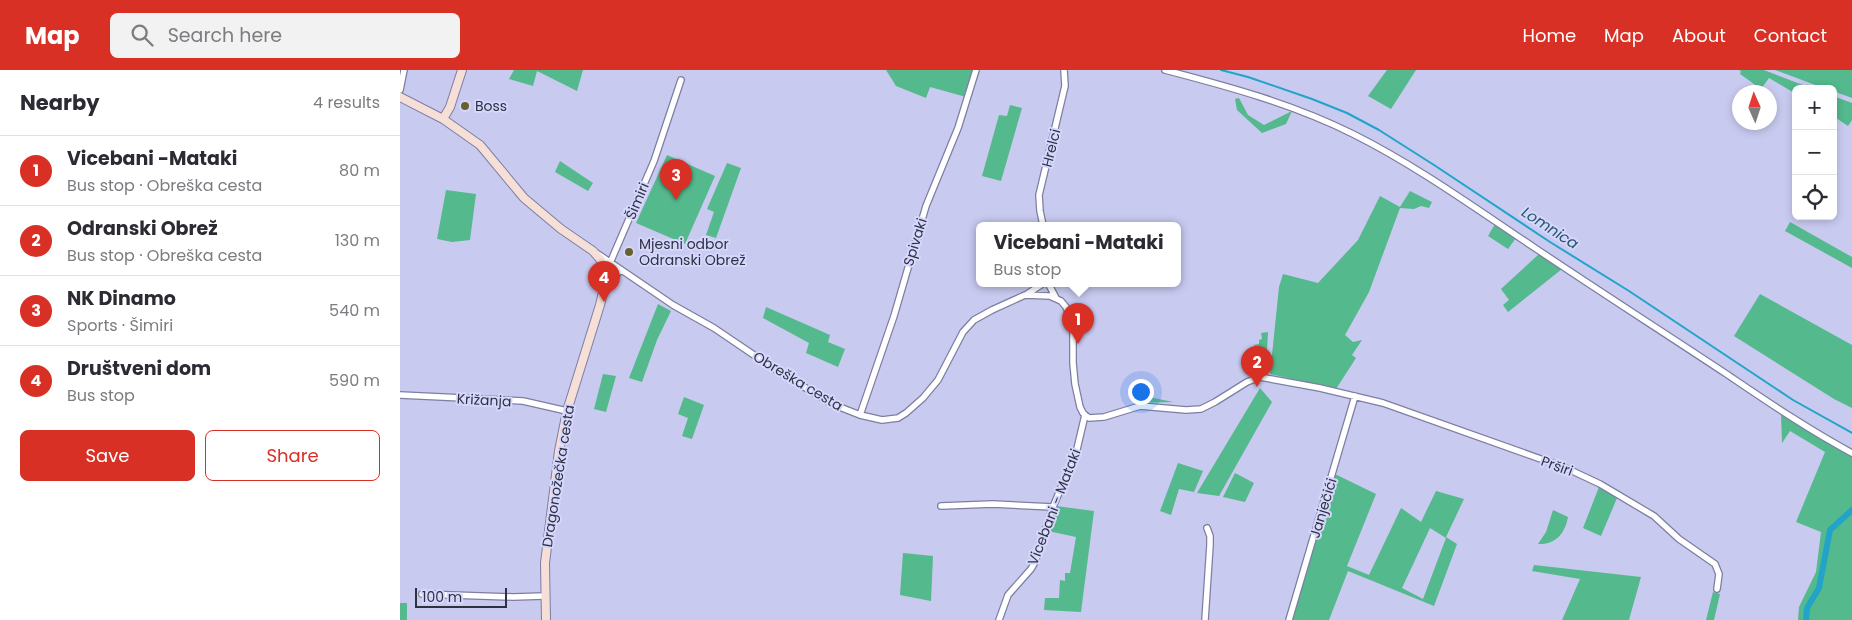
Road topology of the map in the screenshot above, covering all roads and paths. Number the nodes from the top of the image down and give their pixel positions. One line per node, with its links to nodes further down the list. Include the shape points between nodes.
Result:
1 (404, 70): 7 (street)
2 (462, 70): 9 (main road)
3 (976, 70): 22 (street, Spivaki, via 958,128 929,199)
4 (1064, 70): 10 (street, Hrelci, via 1065,86 1039,195)
5 (1165, 70): 24 (street, via 1293,108 1387,152 1443,185 1774,405)
6 (681, 80): 12 (street, Šimiri, via 654,161)
7 (400, 90)
8 (400, 97): 9 (main road, Obreška cesta)
9 (443, 119): 11 (main road, Obreška cesta, via 480,145 524,198)
10 (1043, 222)
11 (593, 251): 12 (street, Obreška cesta); 17 (main road, Dragonožečka cesta, via 604,272)
12 (610, 263): 13 (street, Obreška cesta)
13 (620, 270): 17 (street); 22 (street, Obreška cesta, via 832,404)
14 (1038, 287): 16 (street)
15 (1050, 287): 18 (street)
16 (1025, 295): 18 (street, Obreška cesta); 22 (street, Obreška cesta, via 982,315 968,326 938,380 906,414 882,420)
17 (602, 297): 21 (main road, Dragonožečka cesta)
18 (1056, 298): 23 (street, via 1066,307 1073,324 1075,384)
19 (400, 395): 21 (street, Križanja, via 523,402)
20 (1355, 396): 23 (street, via 1260,377 1201,409 1140,406 1104,418); 28 (street, Prširi, via 1404,410 1591,480 1654,516 1679,539 1715,564 1719,574); 34 (street, Janječići)
21 (566, 411): 30 (main road, Dragonožečka cesta, via 546,543)
22 (860, 415)
23 (1085, 415): 26 (street, Vicebani - Mataki, via 1076,449)
24 (1852, 453)
25 (941, 506): 26 (street)
26 (1053, 507): 32 (street, Vicebani - Mataki, via 1033,566 1008,595)
27 (1207, 528): 33 (street, via 1210,545)
28 (1717, 589)
29 (422, 594): 30 (street)
30 (544, 596): 31 (main road, Dragonožečka cesta)
31 (546, 620)
32 (999, 620)
33 (1205, 620)
34 (1289, 620)

